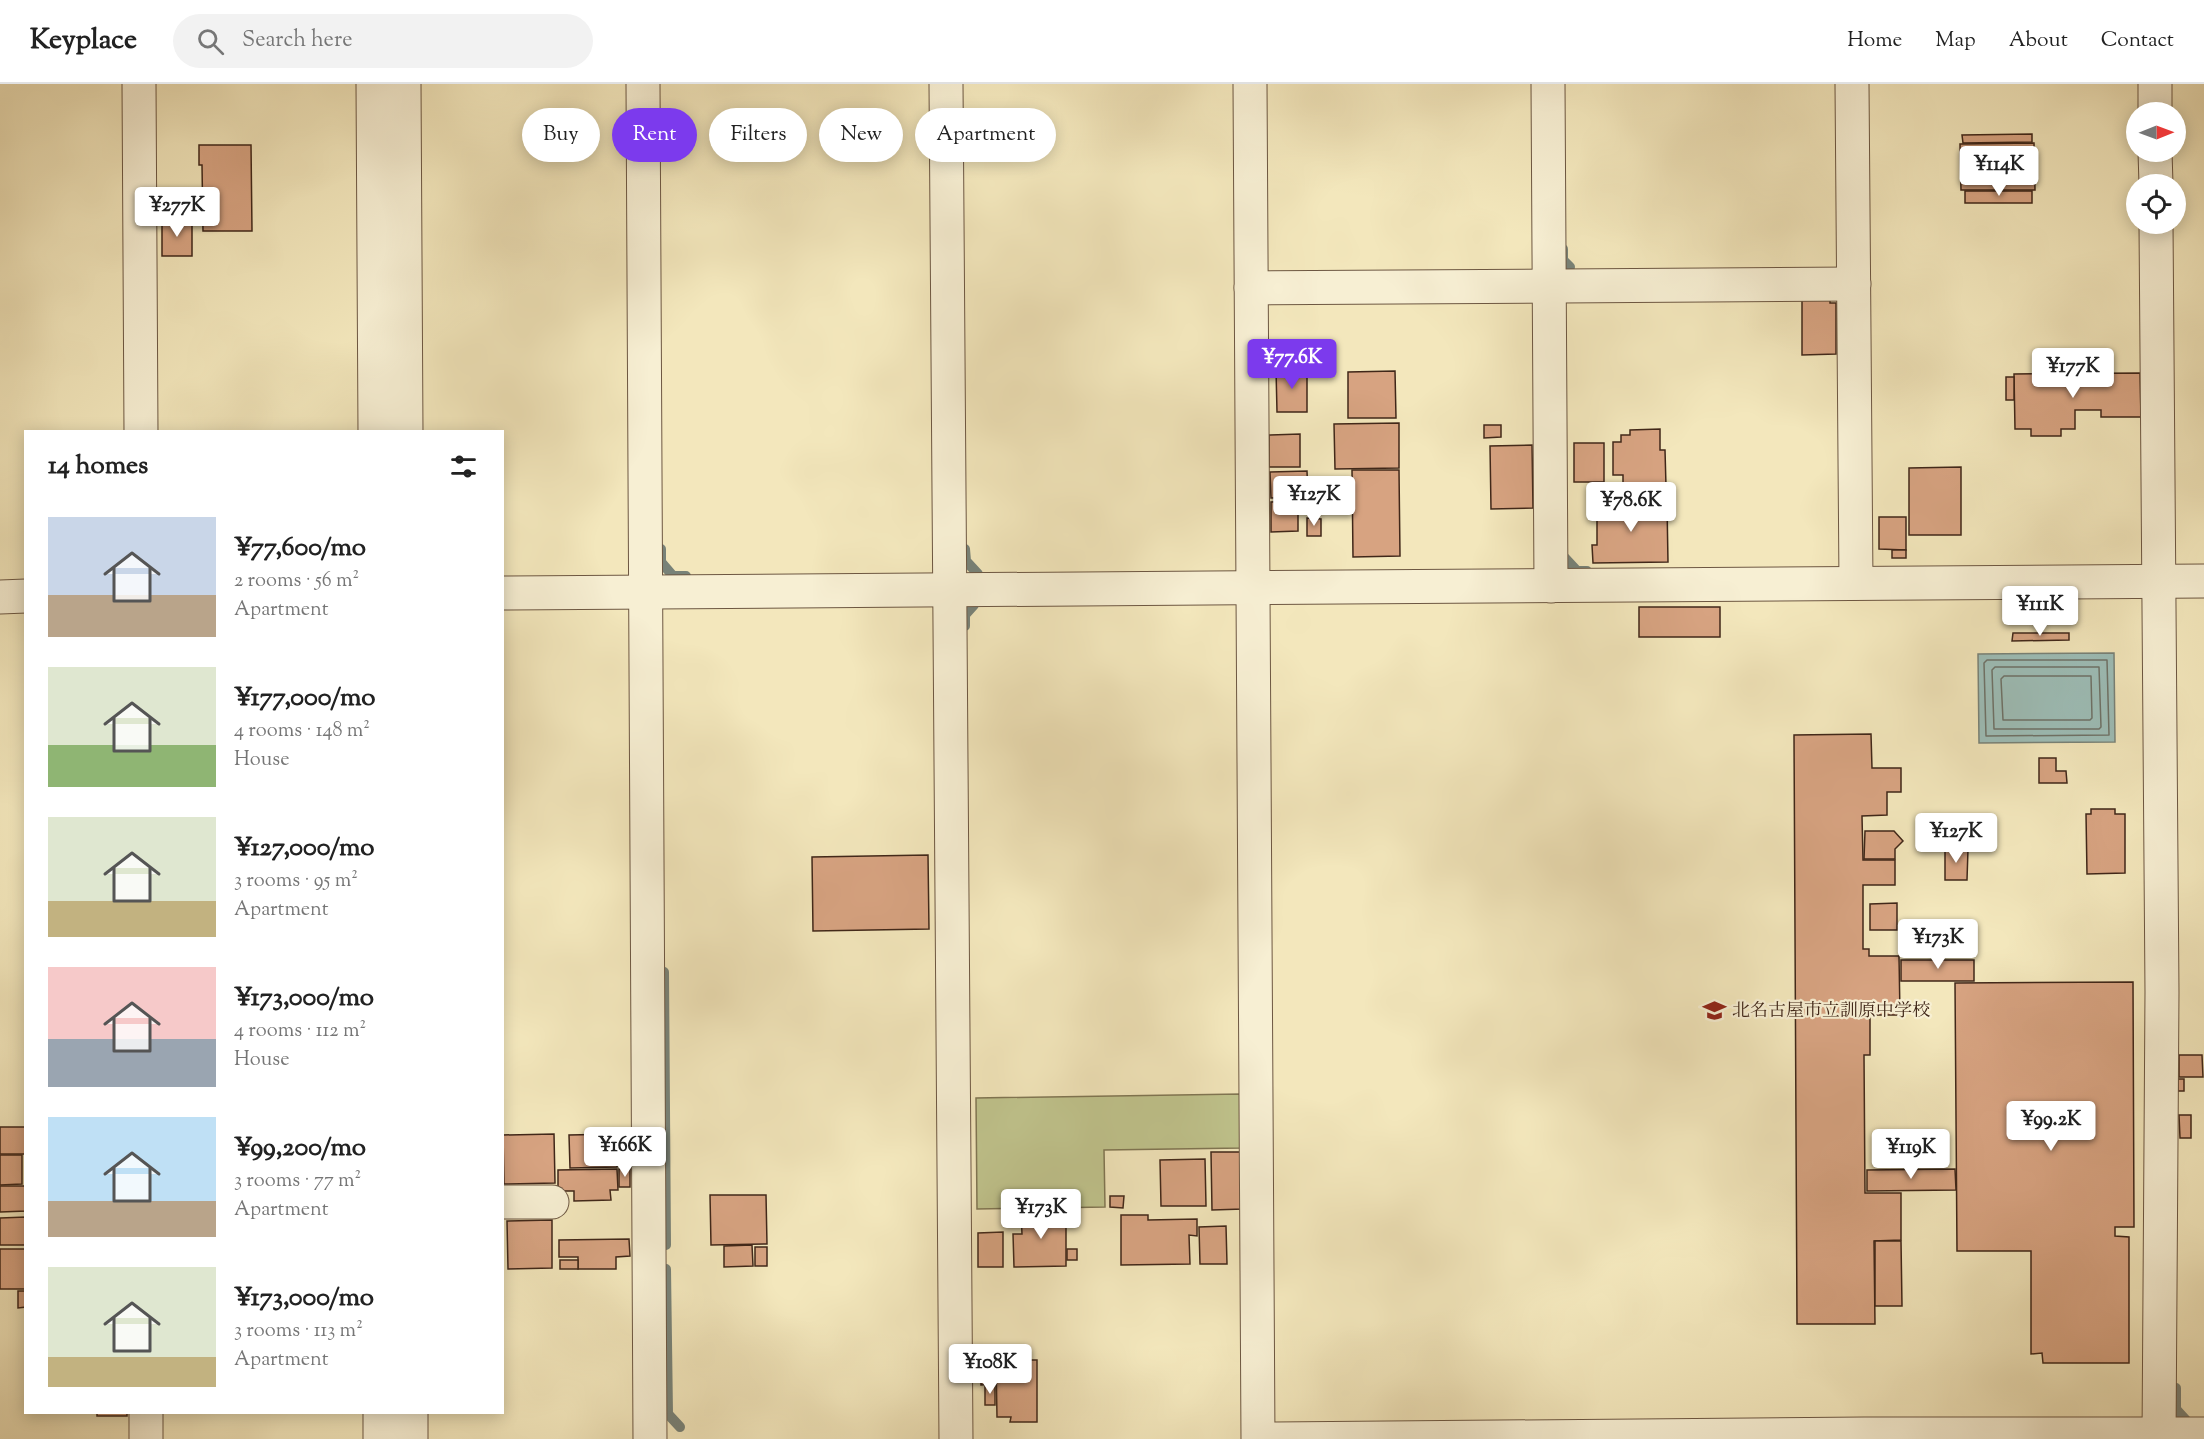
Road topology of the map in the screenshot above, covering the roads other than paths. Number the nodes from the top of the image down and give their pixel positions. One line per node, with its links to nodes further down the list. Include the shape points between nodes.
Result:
1 (139, 84): 15 (street)
2 (373, 84): 16 (street)
3 (404, 84): 17 (street)
4 (643, 84): 24 (street)
5 (946, 84): 23 (street)
6 (1250, 84): 14 (street)
7 (1548, 84): 13 (street)
8 (1852, 84): 12 (street)
9 (2155, 84): 10 (street)
10 (2155, 102)
11 (2156, 234): 18 (street)
12 (1854, 284): 13 (street); 20 (street)
13 (1550, 286): 14 (street); 21 (street)
14 (1251, 288): 22 (street)
15 (141, 430)
16 (375, 430)
17 (405, 430)
18 (2159, 581): 19 (street); 20 (street); 35 (street)
19 (2204, 581)
20 (1856, 583): 21 (street)
21 (1551, 586): 22 (street)
22 (1254, 588): 23 (street); 42 (street)
23 (950, 590): 24 (street); 41 (street)
24 (646, 592): 25 (street); 40 (street)
25 (504, 593)
26 (24, 596): 27 (street)
27 (0, 597)
28 (552, 1202): 29 (street)
29 (504, 1203)
30 (146, 1414): 37 (street)
31 (380, 1414): 38 (street)
32 (411, 1414): 39 (street)
33 (2204, 1434): 35 (street)
34 (1864, 1437): 35 (street); 36 (street)
35 (2159, 1437)
36 (1548, 1438): 43 (street)
37 (146, 1439)
38 (380, 1439)
39 (411, 1439)
40 (650, 1439)
41 (956, 1439)
42 (1258, 1439)
43 (1275, 1439)

